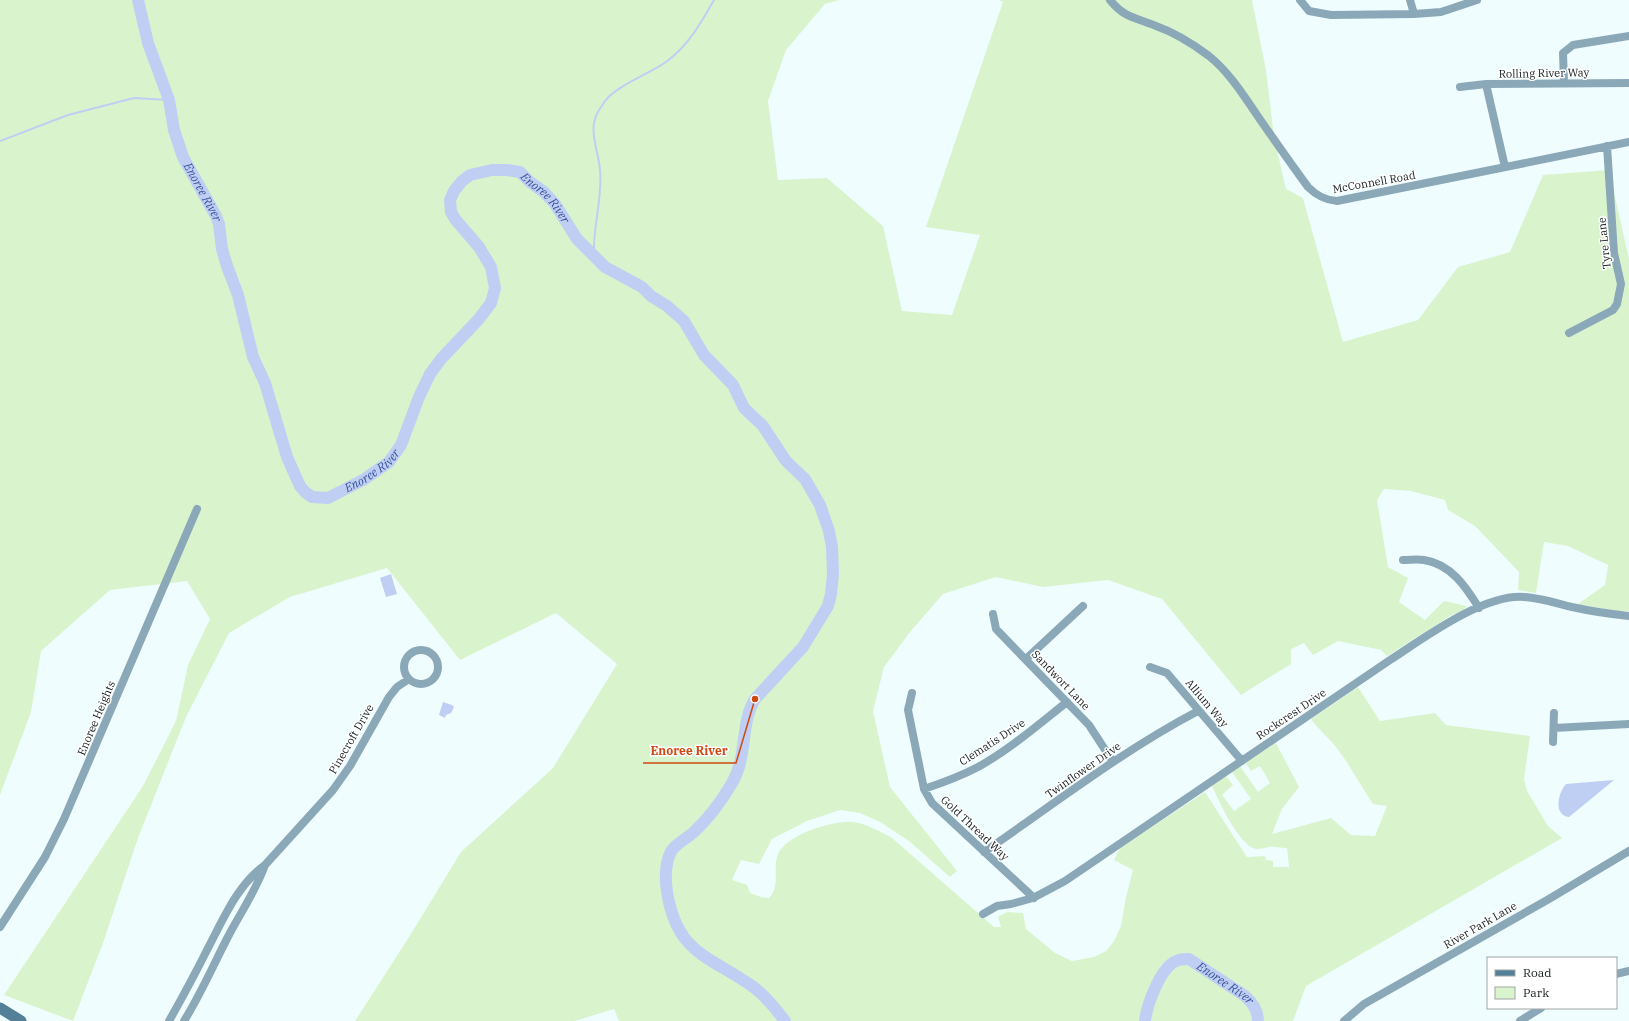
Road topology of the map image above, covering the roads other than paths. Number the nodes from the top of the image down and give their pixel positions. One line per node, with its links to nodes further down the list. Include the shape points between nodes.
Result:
1 (1110, 0): 13 (street, McConnell Road, via 1123,14 1175,34 1210,57 1236,85 1308,187 1322,198 1337,201)
2 (1300, 0): 5 (street, via 1309,11 1331,15)
3 (1410, 0): 5 (street)
4 (1476, 0): 5 (street, via 1441,12)
5 (1414, 14)
6 (1629, 36): 7 (street, via 1573,45 1563,54)
7 (1564, 83): 8 (street, Rolling River Way); 9 (street, Rolling River Way)
8 (1629, 83)
9 (1486, 84): 10 (street, Rolling River Way); 13 (street)
10 (1460, 87)
11 (1629, 142): 12 (street, McConnell Road)
12 (1607, 146): 13 (street, McConnell Road); 14 (street, Tyre Lane, via 1614,252 1621,284 1620,295 1613,310)
13 (1505, 167)
14 (1569, 334)
15 (197, 509): 39 (street, Enoree Heights, via 64,819 46,857)
16 (1403, 560): 18 (street, via 1424,560 1451,572)
17 (1083, 606): 21 (street)
18 (1479, 608): 20 (street, Rockcrest Drive, via 1500,599 1523,597 1600,613); 31 (street, Rockcrest Drive, via 1396,656)
19 (993, 614): 21 (street, Sandwort Lane, via 996,629)
20 (1629, 616)
21 (1026, 659): 25 (street, Sandwort Lane)
22 (1150, 666): 26 (street, Allium Way, via 1167,673)
23 (409, 679): 23 (street, via 423,684 433,679 438,669 433,656 420,650 410,655 405,665); 36 (street, Pinecroft Drive, via 397,687 389,697 350,766 333,790)
24 (912, 693): 33 (street, Gold Thread Way, via 908,710)
25 (1067, 702): 32 (street, Sandwort Lane, via 1089,725); 33 (street, Clematis Drive, via 1024,736 979,766 958,777)
26 (1198, 711): 31 (street, Allium Way); 32 (street, Twinflower Drive)
27 (1554, 713): 29 (street)
28 (1629, 724): 29 (street)
29 (1554, 728): 30 (street)
30 (1554, 742)
31 (1242, 761): 37 (street, Rockcrest Drive, via 1065,881)
32 (1113, 762): 35 (street, Twinflower Drive)
33 (924, 789): 35 (street, Gold Thread Way, via 932,803)
34 (1629, 851): 47 (street, River Park Lane, via 1364,1004)
35 (984, 852): 37 (street, Gold Thread Way)
36 (265, 865): 45 (street, Pinecroft Drive, via 254,873 231,905); 46 (street, Pinecroft Drive, via 260,879)
37 (1034, 898): 38 (street, Rockcrest Drive, via 997,906)
38 (984, 914)
39 (0, 927)
40 (1629, 972): 41 (street)
41 (1617, 974)
42 (0, 1008): 44 (street)
43 (1538, 1009): 48 (street)
44 (20, 1021)
45 (169, 1021)
46 (184, 1021)
47 (1344, 1021)
48 (1520, 1021)

